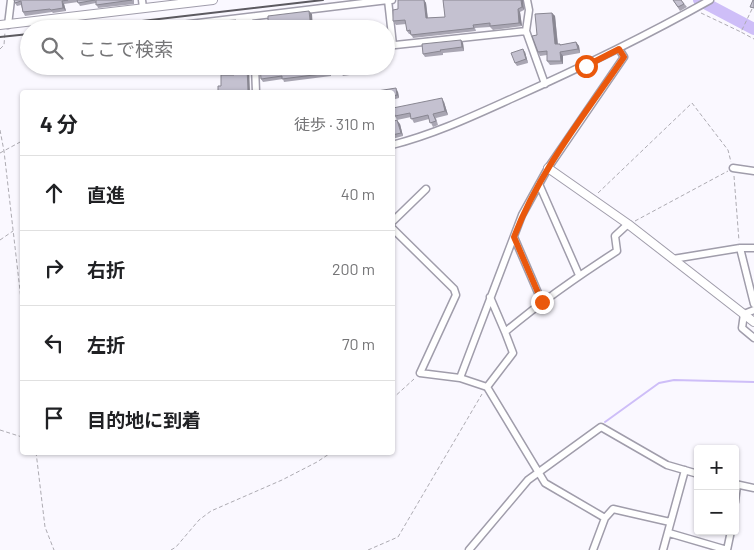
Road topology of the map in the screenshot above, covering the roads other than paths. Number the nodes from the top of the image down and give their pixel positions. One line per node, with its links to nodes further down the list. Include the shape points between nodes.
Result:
1 (10, 0): 13 (street)
2 (213, 0): 6 (street)
3 (390, 0): 7 (street); 11 (street)
4 (527, 0): 14 (street)
5 (710, 0): 16 (street)
6 (143, 4): 8 (street)
7 (249, 17): 9 (street); 10 (street)
8 (37, 20)
9 (233, 20)
10 (249, 20)
11 (390, 20)
12 (20, 23): 13 (street)
13 (4, 25)
14 (526, 31): 15 (street); 18 (street)
15 (395, 45)
16 (619, 49): 18 (street); 21 (street, via 624,57)
17 (255, 75): 19 (street)
18 (545, 84): 20 (street, via 440,130)
19 (256, 90)
20 (395, 144)
21 (548, 168): 24 (street); 27 (street)
22 (733, 168): 23 (street)
23 (754, 171)
24 (539, 184): 29 (street); 33 (street)
25 (426, 189): 26 (street)
26 (395, 219)
27 (628, 224): 32 (street); 33 (street, via 615,236 617,251)
28 (395, 231): 42 (street, via 454,289 456,295 420,373)
29 (514, 237): 34 (street); 35 (street)
30 (740, 248): 31 (street); 32 (street); 36 (street)
31 (754, 248)
32 (674, 259): 38 (street)
33 (579, 275): 35 (street)
34 (490, 297): 40 (street); 42 (street)
35 (542, 302): 40 (street)
36 (754, 304)
37 (754, 310): 38 (street)
38 (744, 314): 39 (street); 41 (street, via 742,328)
39 (754, 322)
40 (506, 332): 43 (street, via 513,353)
41 (754, 338)
42 (460, 378): 43 (street)
43 (487, 387): 45 (street)
44 (685, 470): 45 (street, via 667,465 601,427); 46 (street); 50 (street)
45 (538, 473): 49 (street, via 545,483); 53 (street, via 528,480)
46 (694, 473)
47 (739, 485): 48 (street)
48 (754, 488)
49 (604, 518): 50 (street, via 613,508); 54 (street)
50 (670, 522): 51 (street)
51 (669, 533): 55 (street); 56 (street)
52 (730, 535): 56 (street)
53 (469, 550)
54 (593, 550)
55 (663, 550)
56 (727, 550)

